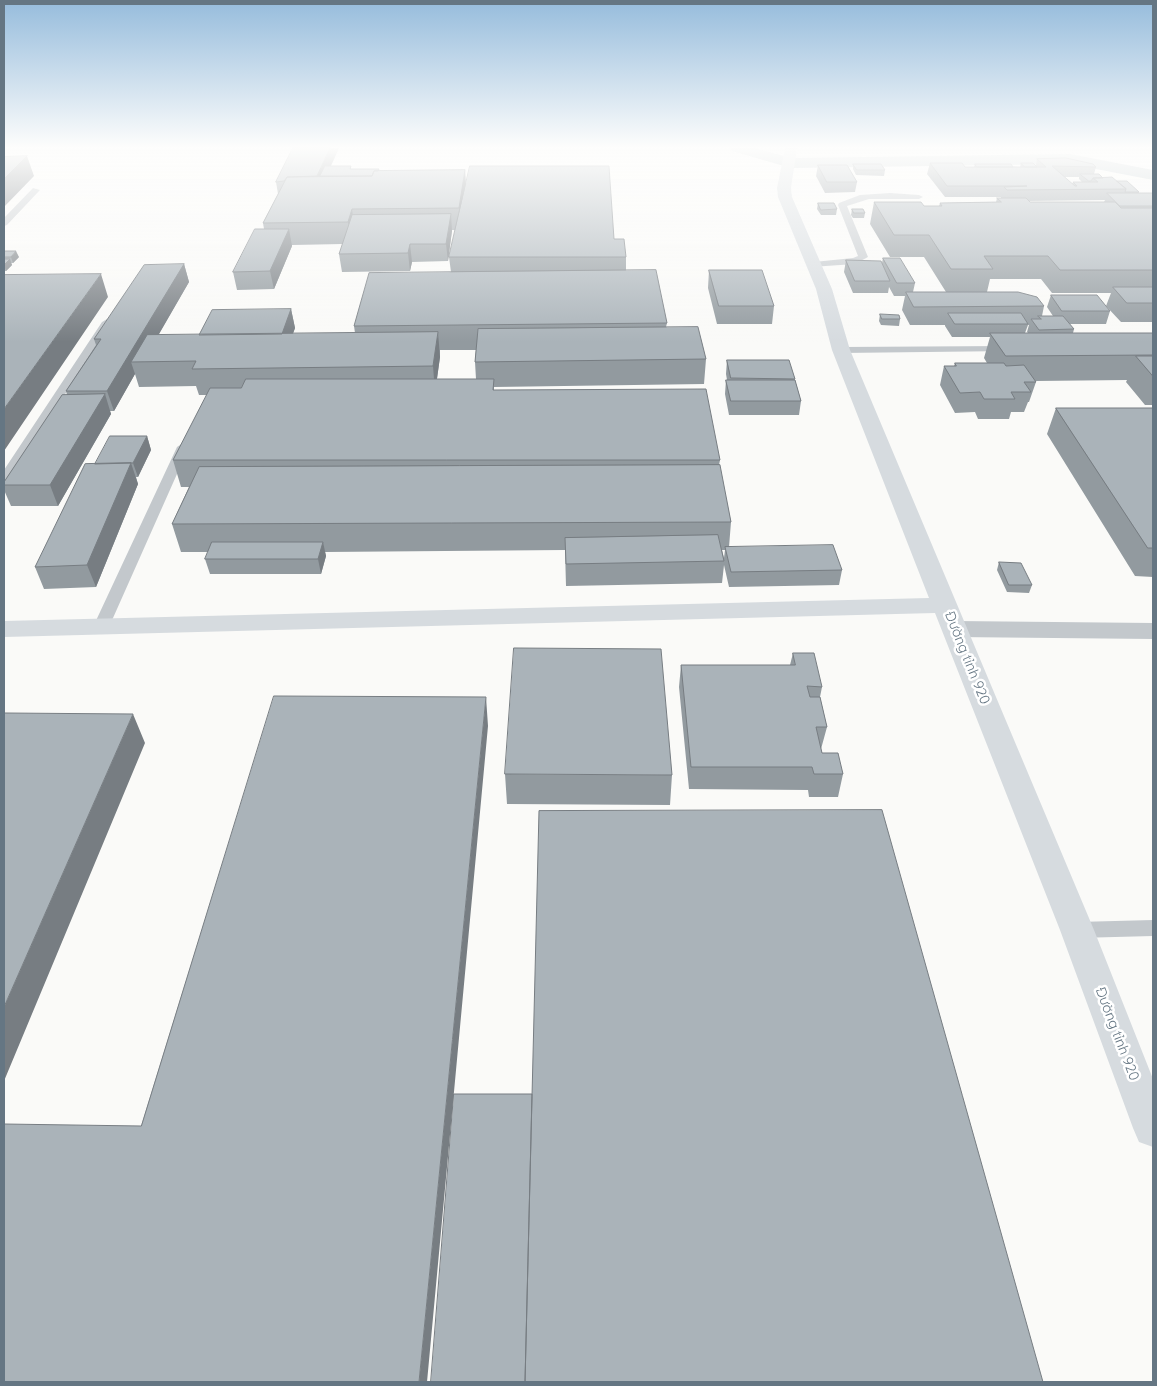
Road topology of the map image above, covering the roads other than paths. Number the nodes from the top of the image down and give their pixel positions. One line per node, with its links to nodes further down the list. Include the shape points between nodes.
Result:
1 (13, 213): 4 (lane)
2 (792, 213): 5 (main road, Đường tỉnh 920)
3 (845, 213): 5 (lane, via 863,256 855,261)
4 (4, 222)
5 (814, 265): 8 (main road, Đường tỉnh 920)
6 (115, 310): 10 (lane)
7 (1017, 349): 8 (lane)
8 (841, 350): 11 (main road, Đường tỉnh 920)
9 (190, 432): 12 (lane)
10 (4, 479)
11 (945, 605): 12 (main road); 14 (main road, Đường tỉnh 920)
12 (101, 627): 13 (main road)
13 (4, 629)
14 (955, 629): 15 (street); 17 (main road, Đường tỉnh 920)
15 (1153, 632)
16 (1153, 928): 17 (lane)
17 (1077, 930): 18 (main road, Đường tỉnh 920)
18 (1153, 1128)

